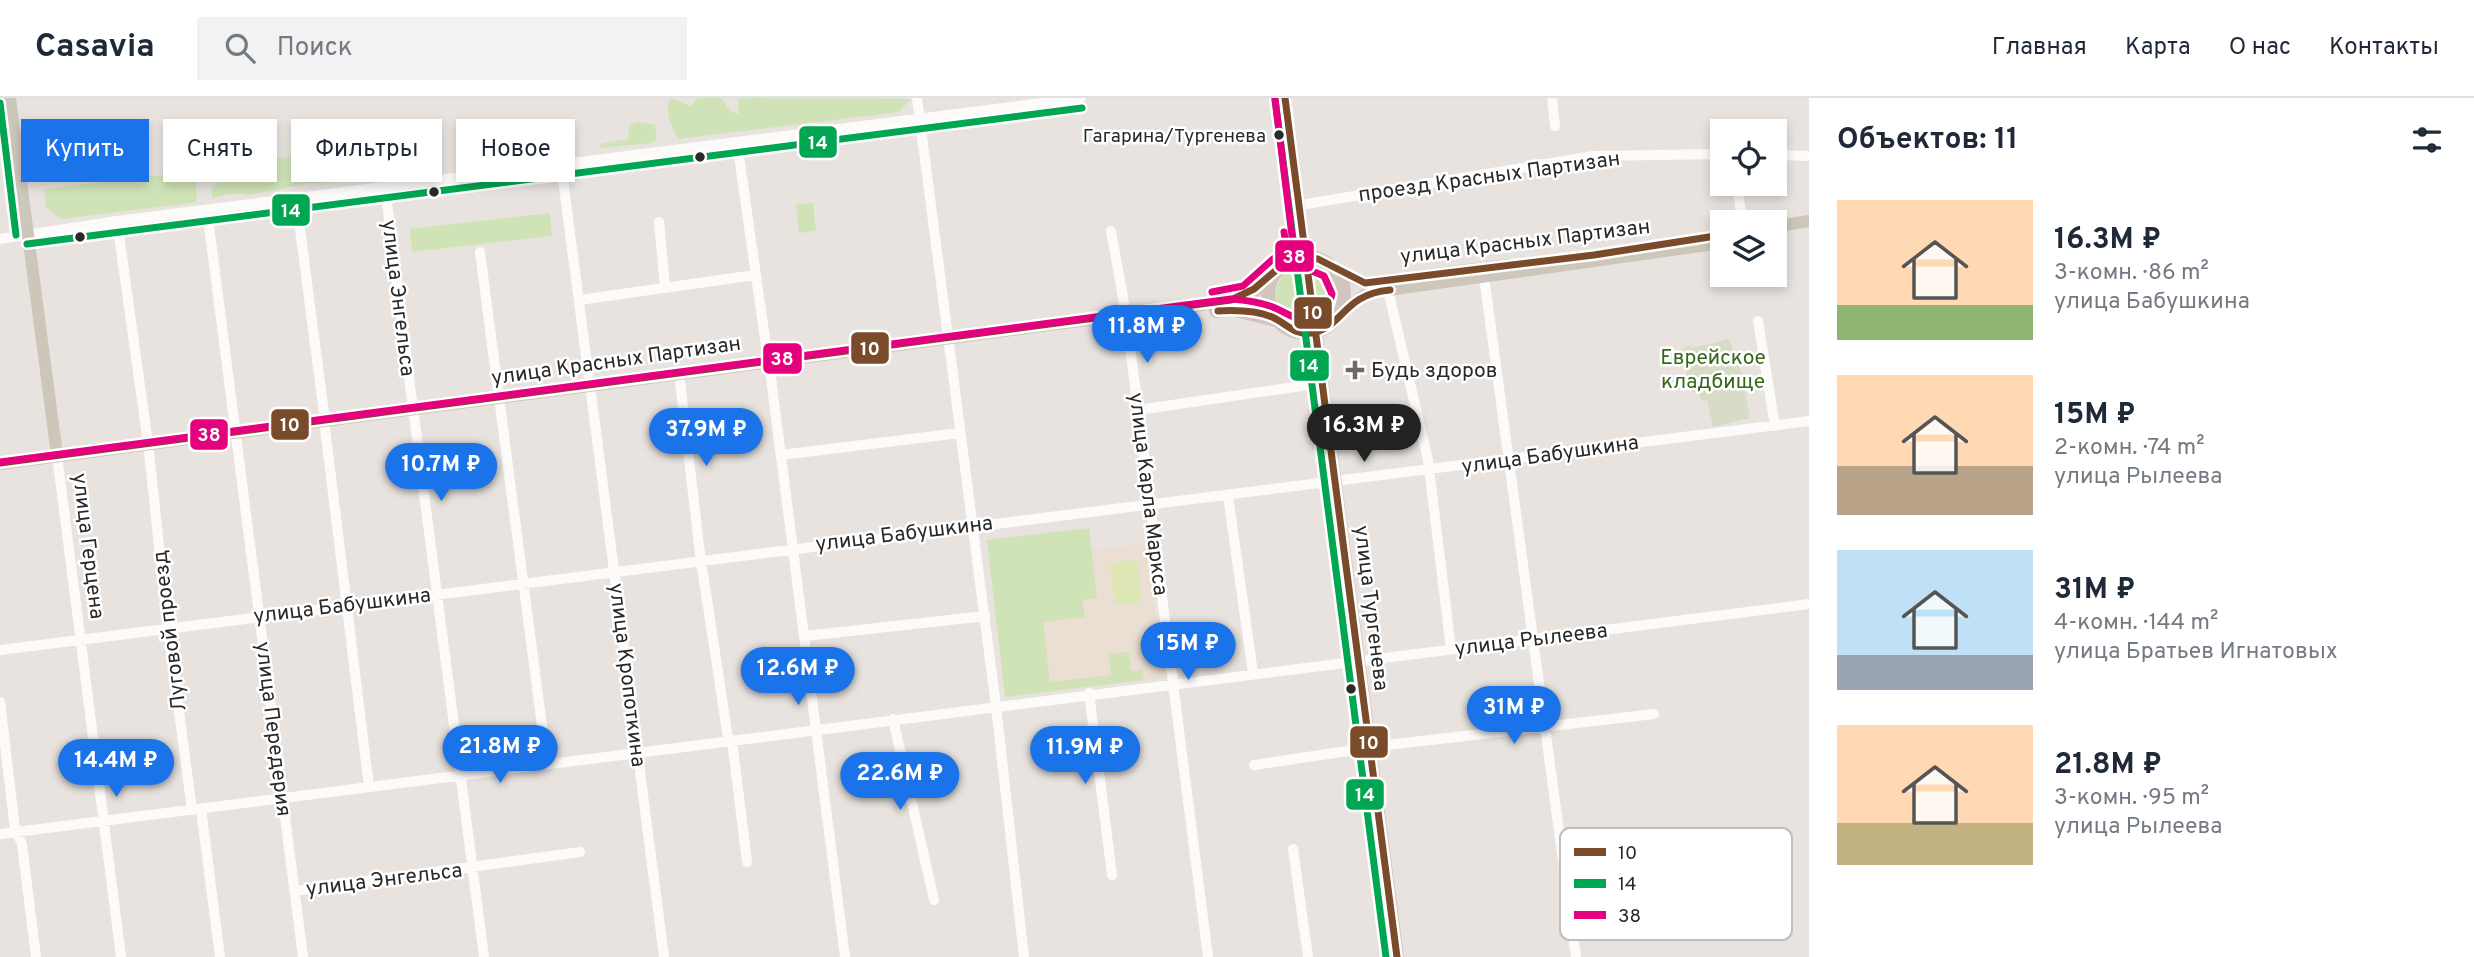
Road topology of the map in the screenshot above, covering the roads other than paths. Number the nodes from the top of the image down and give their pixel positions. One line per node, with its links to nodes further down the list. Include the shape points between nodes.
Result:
1 (10, 98): 27 (main road, улица Герцена)
2 (917, 98): 7 (street)
3 (1082, 98): 7 (street)
4 (1278, 98): 32 (main road, улица Тургенева)
5 (1285, 98): 18 (main road, улица Тургенева)
6 (1552, 98): 8 (street)
7 (920, 118): 9 (street); 45 (street)
8 (1555, 126)
9 (737, 142): 13 (street); 34 (street)
10 (1710, 154): 18 (street, проезд Красных Партизан, via 1593,156)
11 (1787, 155): 12 (street)
12 (1809, 156)
13 (575, 162)
14 (456, 178): 16 (street)
15 (563, 182): 39 (street, улица Кропоткина)
16 (384, 187): 17 (street); 52 (street, улица Энгельса)
17 (296, 198): 19 (street); 54 (street)
18 (1300, 205): 32 (main road, улица Тургенева)
19 (207, 210): 20 (street); 57 (street, улица Передерия)
20 (117, 221): 27 (street); 58 (street, Луговой проезд)
21 (1809, 221): 23 (main road)
22 (659, 222): 37 (street)
23 (1787, 225)
24 (1809, 229): 26 (main road)
25 (1111, 231): 41 (street, улица Карла Маркса)
26 (1787, 232)
27 (26, 234): 29 (street); 60 (main road, улица Герцена)
28 (1710, 237): 33 (main road, улица Красных Партизан, via 1365,282)
29 (0, 239)
30 (1710, 245): 38 (main road, улица Красных Партизан)
31 (480, 253): 50 (street)
32 (1302, 257): 33 (highway, via 1322,260); 35 (highway, улица Красных Партизан, via 1287,261); 44 (main road, улица Тургенева)
33 (1336, 271): 40 (highway, via 1344,289)
34 (755, 275): 37 (street); 46 (street)
35 (1272, 276): 41 (highway, улица Красных Партизан, via 1248,296); 42 (highway, via 1267,294)
36 (1485, 284): 61 (street)
37 (665, 286): 39 (street)
38 (1388, 290): 40 (main road, улица Красных Партизан, via 1359,296); 63 (street)
39 (579, 300): 49 (street, улица Кропоткина)
40 (1339, 314): 44 (highway)
41 (1126, 318): 42 (highway, улица Красных Партизан, via 1232,309); 45 (highway, улица Красных Партизан); 51 (street, улица Карла Маркса)
42 (1276, 320): 44 (highway, улица Красных Партизан, via 1290,330)
43 (1758, 321): 55 (street)
44 (1311, 333): 48 (highway, улица Тургенева); 65 (highway, улица Тургенева)
45 (948, 342): 46 (highway, улица Красных Партизан); 56 (street)
46 (769, 365): 47 (highway, улица Красных Партизан); 49 (highway, улица Красных Партизан); 59 (street)
47 (680, 381): 49 (highway, улица Красных Партизан); 70 (street)
48 (1315, 384): 51 (street); 65 (highway, улица Тургенева)
49 (591, 390): 50 (highway, улица Красных Партизан); 71 (street, улица Кропоткина)
50 (499, 402): 52 (highway, улица Красных Партизан); 72 (street)
51 (1138, 410): 67 (street, улица Карла Маркса)
52 (413, 413): 54 (highway, улица Красных Партизан); 73 (street, улица Энгельса)
53 (1809, 421): 55 (street, улица Бабушкина)
54 (325, 424): 57 (highway, улица Красных Партизан); 74 (street)
55 (1775, 426): 61 (street, улица Бабушкина)
56 (960, 433): 59 (street); 68 (street)
57 (237, 436): 58 (highway, улица Красных Партизан); 76 (street, улица Передерия)
58 (149, 448): 60 (highway, улица Красных Партизан); 78 (street, Луговой проезд)
59 (780, 454): 69 (street)
60 (58, 460): 62 (highway, улица Красных Партизан); 64 (highway, улица Красных Партизан); 81 (street, улица Герцена)
61 (1510, 460): 63 (street, улица Бабушкина); 80 (street)
62 (0, 463)
63 (1429, 471): 65 (street, улица Бабушкина); 82 (street)
64 (0, 473)
65 (1331, 484): 66 (street, улица Бабушкина); 84 (highway, улица Тургенева)
66 (1228, 496): 67 (street, улица Бабушкина); 85 (street)
67 (1150, 505): 68 (street, улица Бабушкина); 86 (street, улица Карла Маркса)
68 (973, 525): 69 (street, улица Бабушкина); 77 (street)
69 (791, 548): 70 (street, улица Бабушкина); 79 (street)
70 (701, 559): 71 (street, улица Бабушкина); 94 (street, via 728,738)
71 (614, 570): 72 (street, улица Бабушкина); 96 (street, улица Кропоткина)
72 (523, 582): 73 (street, улица Бабушкина); 97 (street)
73 (438, 593): 74 (street, улица Бабушкина); 99 (street, улица Энгельса)
74 (347, 604): 76 (street, улица Бабушкина); 100 (street)
75 (1809, 604): 80 (street, улица Рылеева)
76 (259, 615): 78 (street, улица Бабушкина); 101 (street, улица Передерия)
77 (985, 616): 79 (street); 89 (street)
78 (168, 630): 81 (street, улица Бабушкина); 102 (street, Луговой проезд)
79 (805, 636): 93 (street)
80 (1532, 638): 82 (street, улица Рылеева); 92 (street)
81 (82, 641): 83 (street, улица Бабушкина); 103 (street, улица Герцена)
82 (1451, 649): 84 (street, улица Рылеева)
83 (0, 650)
84 (1352, 662): 85 (street, улица Рылеева); 95 (highway, улица Тургенева)
85 (1253, 673): 86 (street, улица Рылеева)
86 (1173, 683): 87 (street, улица Рылеева); 122 (street, улица Карла Маркса)
87 (1089, 694): 89 (street, улица Рылеева); 111 (street)
88 (0, 702): 104 (street, via 15,829)
89 (996, 706): 91 (street, улица Рылеева); 121 (street)
90 (1654, 714): 92 (street)
91 (893, 719): 93 (street, улица Рылеева); 113 (street)
92 (1543, 727): 95 (street); 106 (street)
93 (817, 729): 94 (street, улица Рылеева); 120 (street)
94 (732, 740): 96 (street, улица Рылеева); 109 (street)
95 (1365, 748): 98 (street); 124 (highway, улица Тургенева); 125 (highway, улица Тургенева)
96 (638, 752): 97 (street, улица Рылеева); 119 (street, улица Кропоткина)
97 (547, 764): 99 (street, улица Рылеева)
98 (1254, 765)
99 (461, 775): 100 (street, улица Рылеева); 110 (street, улица Энгельса)
100 (369, 787): 101 (street, улица Рылеева)
101 (283, 798): 102 (street, улица Рылеева); 112 (street, улица Передерия)
102 (196, 809): 103 (street, улица Рылеева); 116 (street, Луговой проезд)
103 (103, 821): 104 (street, улица Рылеева); 115 (street, улица Герцена)
104 (19, 832): 105 (street, улица Рылеева); 114 (street)
105 (0, 834)
106 (1560, 845)
107 (1293, 849): 123 (street)
108 (580, 852): 110 (street, улица Энгельса)
109 (747, 862)
110 (473, 868): 112 (street, улица Энгельса); 118 (street, улица Энгельса)
111 (1112, 875)
112 (295, 891): 117 (street, улица Передерия)
113 (934, 900)
114 (36, 957)
115 (121, 957)
116 (219, 957)
117 (303, 957)
118 (484, 957)
119 (664, 957)
120 (845, 957)
121 (1024, 957)
122 (1208, 957)
123 (1308, 957)
124 (1389, 957)
125 (1396, 957)

